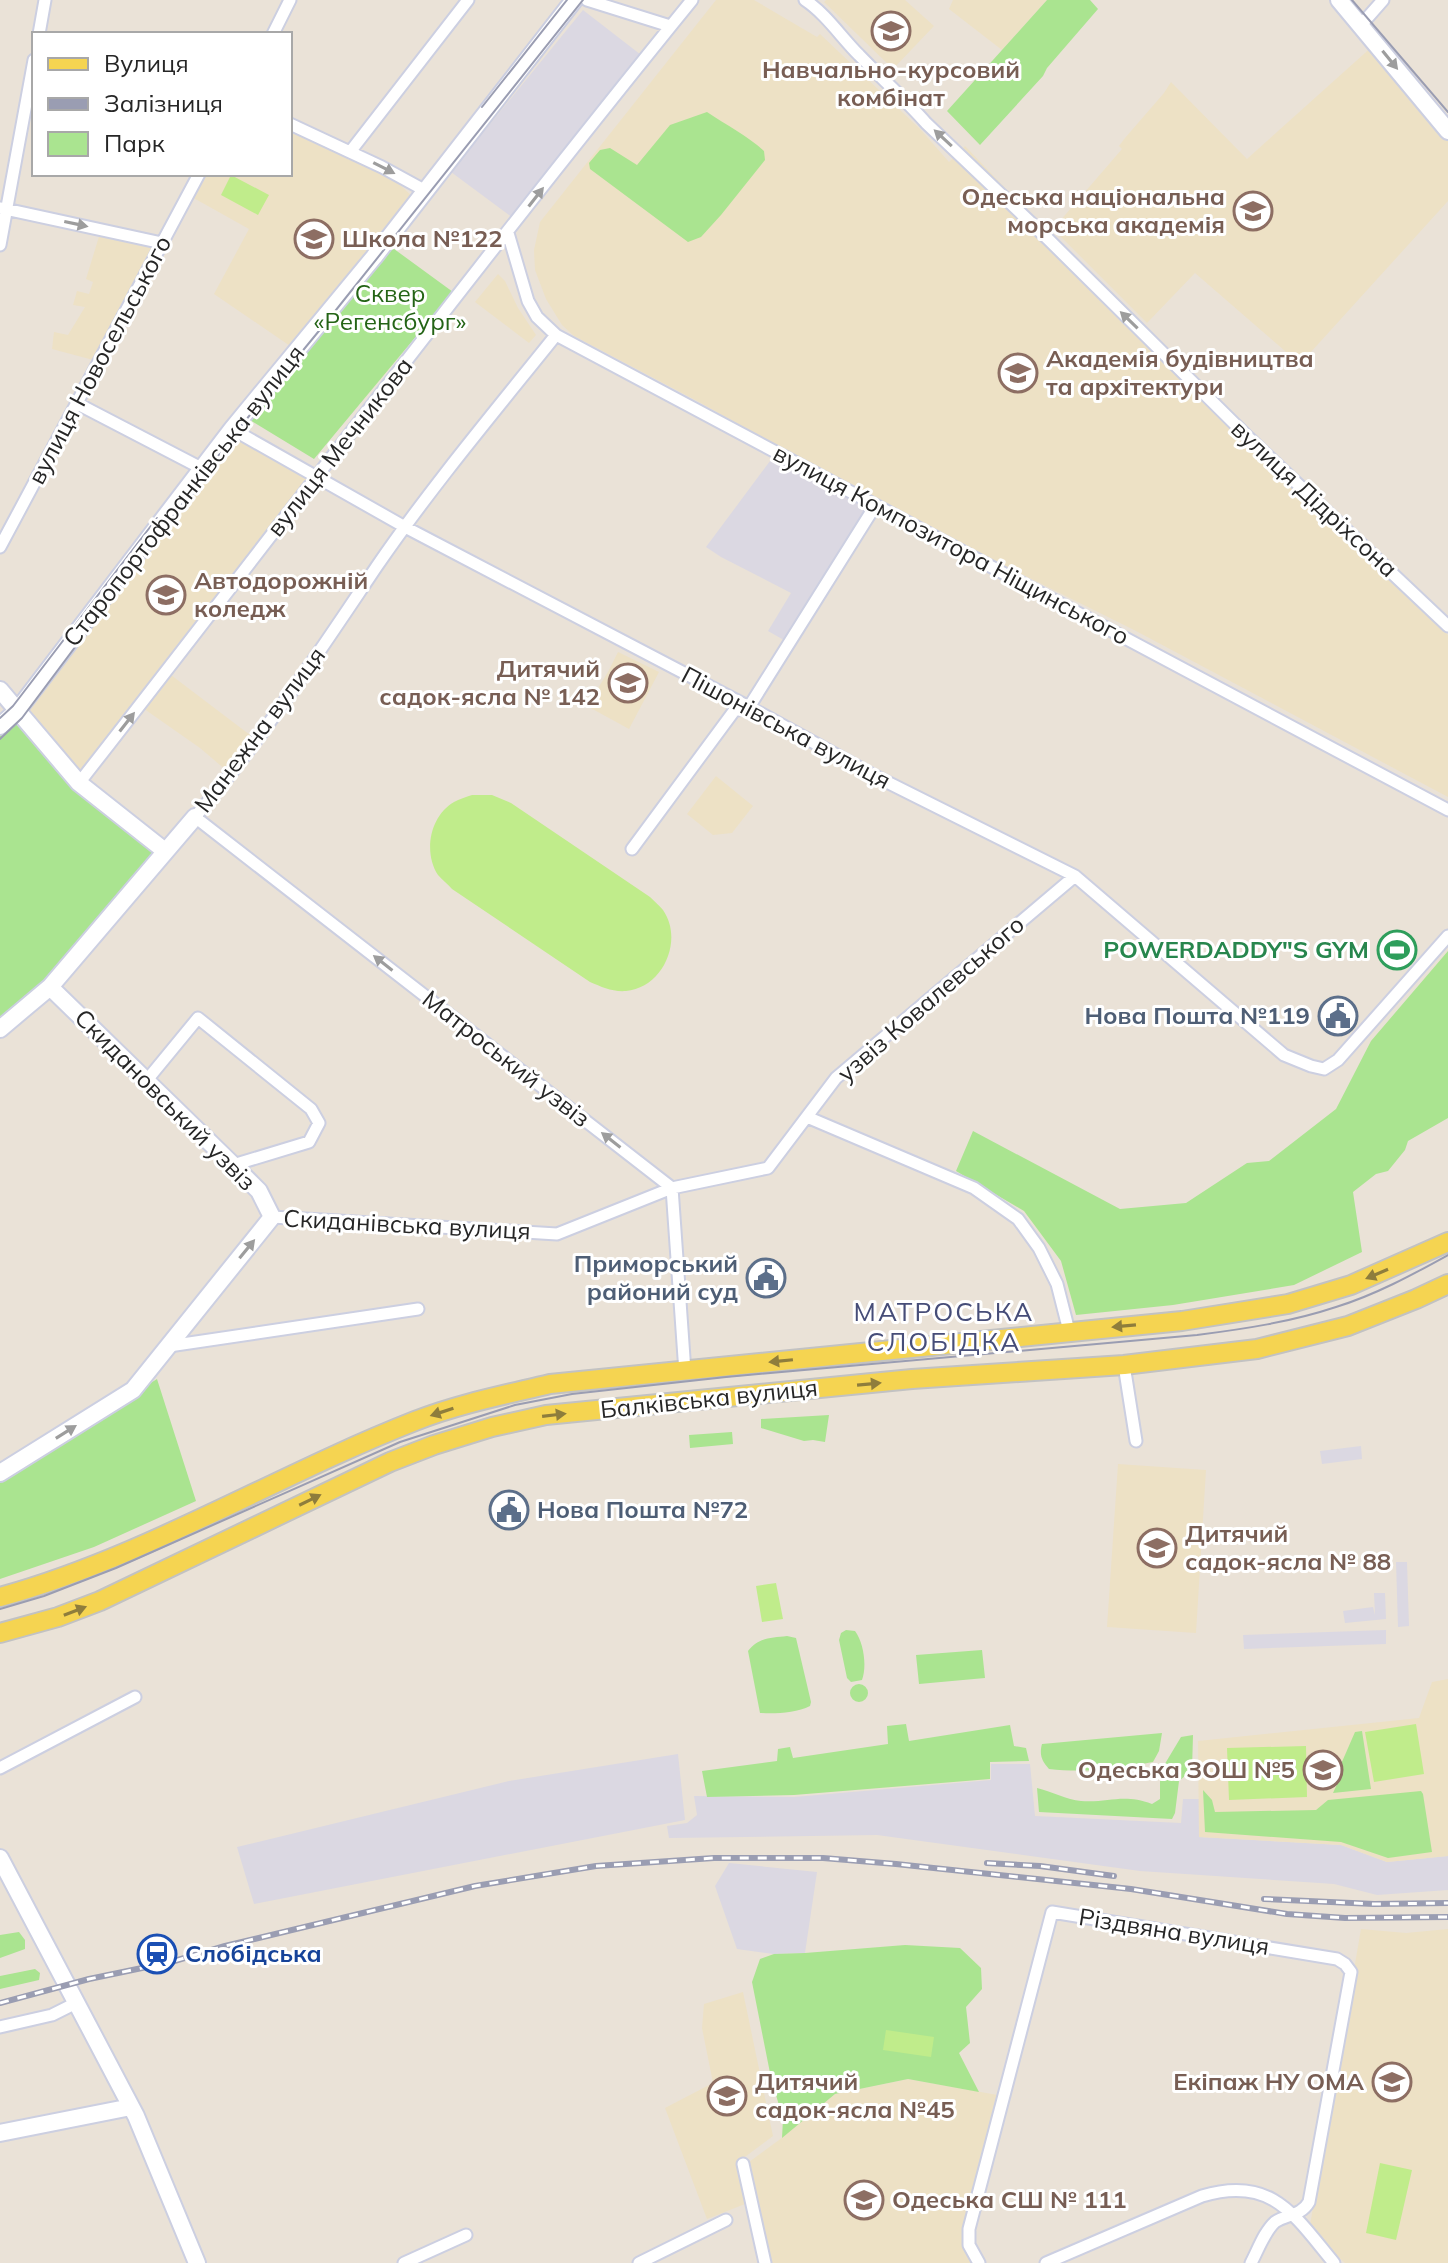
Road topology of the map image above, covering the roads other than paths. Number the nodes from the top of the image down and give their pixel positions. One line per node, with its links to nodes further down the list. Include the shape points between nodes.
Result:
1 (45, 0): 12 (street)
2 (290, 0): 13 (street)
3 (468, 0): 17 (street)
4 (574, 0): 19 (street, Старопортофранківська вулиця)
5 (587, 0): 11 (street)
6 (692, 0): 11 (street, вулиця Мечникова)
7 (1339, 0): 10 (street)
8 (1383, 0): 10 (street)
9 (813, 2): 32 (street, вулиця Дідріхсона, one-way to 9, via 926,123)
10 (1361, 25): 16 (street, one-way to 16)
11 (670, 26): 21 (street, вулиця Мечникова, one-way to 11)
12 (39, 32)
13 (274, 32)
14 (32, 70): 20 (street)
15 (292, 125): 17 (street)
16 (1448, 131)
17 (350, 152): 19 (street, one-way to 19)
18 (198, 176): 22 (street, вулиця Новосельського)
19 (426, 191): 26 (street, Старопортофранківська вулиця)
20 (3, 208): 22 (street, one-way to 22); 23 (street)
21 (508, 233): 24 (street, вулиця Композитора Ніщинського, via 528,301); 28 (street, вулиця Мечникова)
22 (162, 243): 25 (street, вулиця Новосельського)
23 (0, 245)
24 (556, 335): 29 (street, вулиця Композитора Ніщинського); 30 (street, Манежна вулиця)
25 (76, 403): 27 (street); 31 (street, вулиця Новосельського)
26 (232, 429): 27 (street, Старопортофранківська вулиця); 28 (street, Пішонівська вулиця)
27 (203, 469): 35 (street, Старопортофранківська вулиця)
28 (315, 478): 30 (street, Пішонівська вулиця); 37 (street, вулиця Мечникова, one-way to 28)
29 (875, 506): 34 (street); 38 (street, вулиця Композитора Ніщинського)
30 (405, 527): 34 (street, Пішонівська вулиця); 39 (street, Манежна вулиця, via 310,667)
31 (0, 547)
32 (1448, 626)
33 (0, 690): 35 (street)
34 (749, 707): 40 (street, via 734,711); 42 (street, Пішонівська вулиця)
35 (17, 711): 36 (street, Старопортофранківська вулиця); 37 (street)
36 (0, 726)
37 (79, 783): 41 (street)
38 (1448, 810)
39 (195, 817): 41 (street, Манежна вулиця); 49 (street, Матроський узвіз, one-way to 39)
40 (632, 849)
41 (165, 851): 44 (street, Манежна вулиця)
42 (1075, 876): 43 (street, Пішонівська вулиця, via 1284,1055 1324,1069 1338,1060); 47 (street, узвіз Ковалевського, via 836,1078)
43 (1448, 936)
44 (50, 987): 45 (street, Манежна вулиця); 46 (street, Скидановський узвіз)
45 (0, 1029)
46 (147, 1080): 48 (street, Скидановський узвіз); 48 (street, via 198,1018 316,1115 319,1123 309,1142)
47 (807, 1117): 49 (street, узвіз Ковалевського, via 768,1168); 54 (street, via 974,1188 1018,1219 1057,1284)
48 (233, 1165): 50 (street, Скидановський узвіз, via 259,1191)
49 (672, 1188): 50 (street, Скиданівська вулиця, via 557,1234); 57 (street)
50 (272, 1217): 55 (street, Скиданівська вулиця, one-way to 50)
51 (1448, 1242): 54 (main road, Балківська вулиця, one-way to 54, via 1351,1285 1288,1304)
52 (1448, 1284): 56 (main road, Балківська вулиця, via 1348,1326 1257,1349)
53 (418, 1309): 55 (street)
54 (1069, 1331): 57 (main road, Балківська вулиця, one-way to 57)
55 (169, 1346): 59 (street, Скиданівська вулиця, one-way to 55, via 133,1390)
56 (1124, 1365): 58 (street); 61 (main road, Балківська вулиця, one-way to 56, via 100,1601 390,1462 492,1427 546,1415 652,1404)
57 (685, 1372): 60 (main road, Балківська вулиця, one-way to 60, via 550,1384 473,1402 378,1437 119,1555)
58 (1136, 1441)
59 (0, 1473)
60 (0, 1597)
61 (0, 1633)
62 (135, 1697): 63 (street)
63 (0, 1768)
64 (0, 1858): 65 (street)
65 (76, 2003): 66 (street, via 52,2015); 67 (street)
66 (0, 2027)
67 (131, 2107): 68 (street); 73 (street)
68 (0, 2133)
69 (743, 2164): 76 (street)
70 (1293, 2215): 77 (street, Різдвяна вулиця, via 1304,2209 1311,2195 1351,1972 1345,1964 1052,1912 969,2229 969,2245); 78 (street, via 1260,2193 1226,2189); 79 (street, via 1273,2225); 80 (street)
71 (726, 2220): 75 (street)
72 (466, 2235): 74 (street)
73 (197, 2263)
74 (404, 2263)
75 (639, 2263)
76 (765, 2263)
77 (979, 2263)
78 (1046, 2263)
79 (1251, 2263)
80 (1334, 2263)

